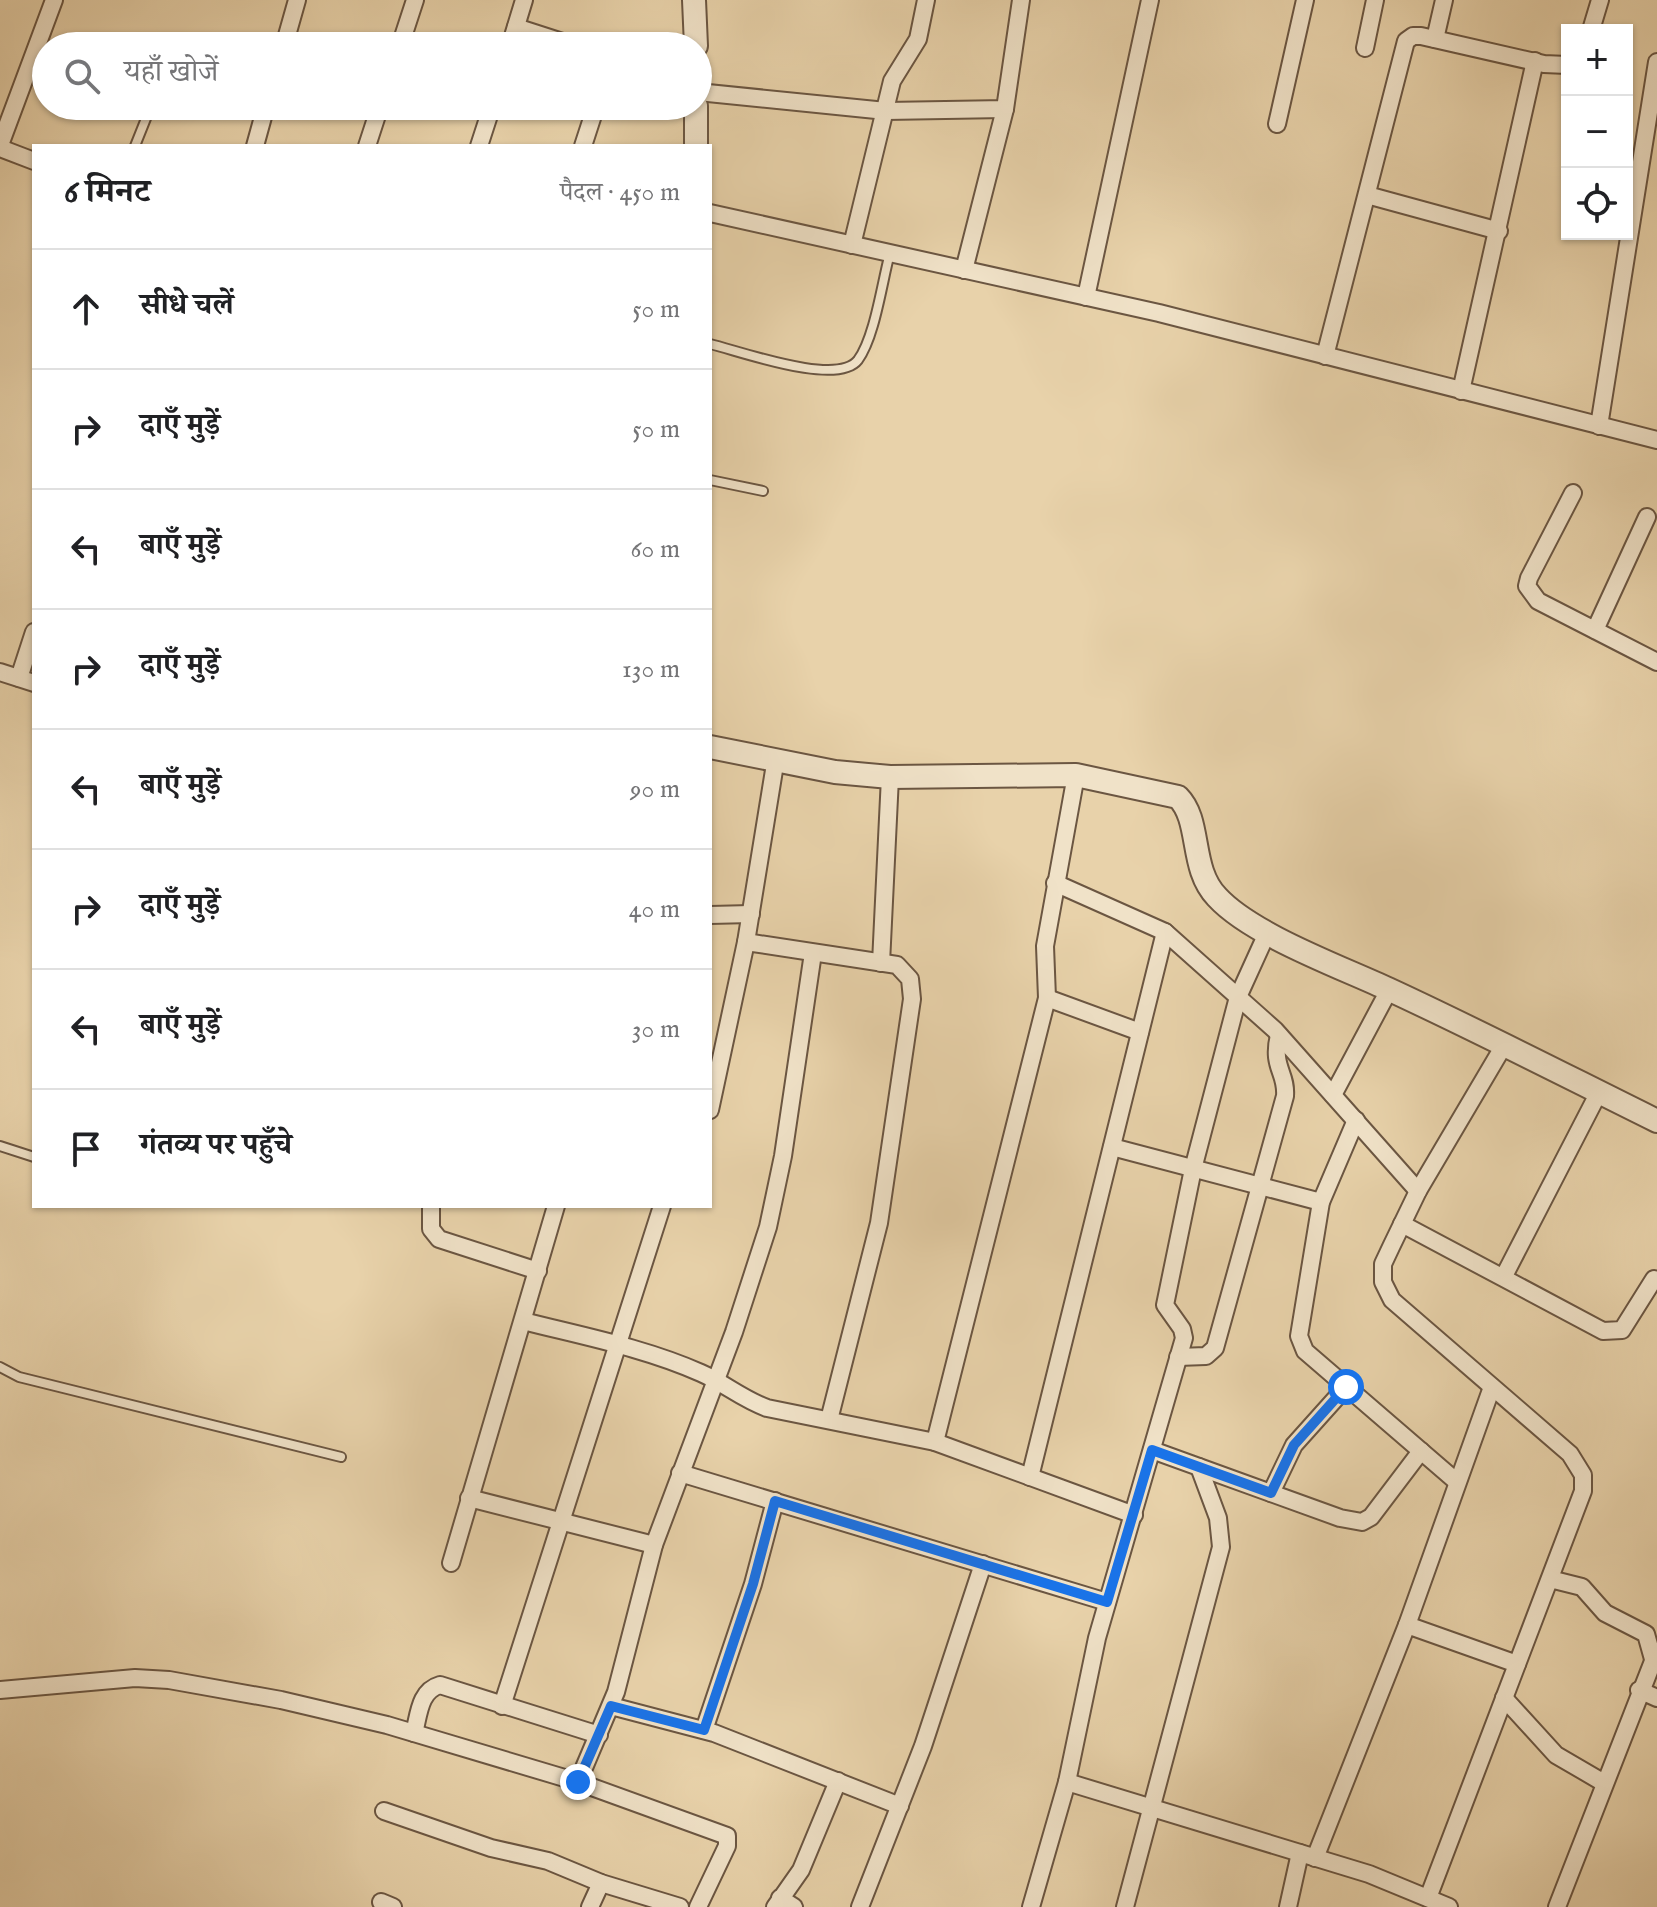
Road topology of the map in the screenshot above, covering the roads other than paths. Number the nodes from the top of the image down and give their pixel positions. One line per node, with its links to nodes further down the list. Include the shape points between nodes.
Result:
1 (54, 0): 15 (street)
2 (297, 0): 16 (street)
3 (415, 0): 17 (street)
4 (524, 0): 14 (street)
5 (694, 0): 20 (street)
6 (926, 0): 29 (street, via 918,39 892,81)
7 (1021, 0): 28 (street)
8 (1150, 0): 51 (street)
9 (1305, 0): 36 (street)
10 (1375, 0): 22 (street)
11 (1444, 0): 21 (street)
12 (1600, 0): 13 (street)
13 (1593, 24)
14 (516, 27): 18 (street); 19 (street)
15 (42, 32)
16 (288, 32)
17 (405, 32)
18 (514, 32)
19 (532, 32)
20 (695, 32)
21 (1435, 39): 24 (street); 45 (street, via 1413,36 1406,41)
22 (1365, 48)
23 (32, 60): 43 (street)
24 (1535, 61): 26 (street); 47 (street)
25 (1657, 62): 55 (street)
26 (1561, 64)
27 (712, 93): 29 (street)
28 (1005, 109): 29 (street); 50 (street)
29 (886, 111): 48 (street)
30 (145, 120): 37 (lane)
31 (262, 120): 38 (street)
32 (375, 120): 39 (street)
33 (487, 120): 40 (street)
34 (591, 120): 41 (street)
35 (696, 120): 42 (street)
36 (1277, 124)
37 (136, 144)
38 (256, 144)
39 (368, 144)
40 (480, 144)
41 (584, 144)
42 (696, 144)
43 (0, 147): 44 (street)
44 (32, 160)
45 (1367, 195): 47 (street); 53 (street)
46 (712, 213): 48 (street)
47 (1499, 231): 54 (street)
48 (852, 245): 49 (street)
49 (890, 253): 50 (street); 52 (lane, via 865,343 847,368 812,370)
50 (964, 270): 51 (street)
51 (1086, 297): 53 (street)
52 (712, 345)
53 (1325, 356): 54 (street)
54 (1461, 391): 55 (street)
55 (1599, 426): 56 (street)
56 (1657, 440)
57 (712, 480): 58 (lane)
58 (763, 491)
59 (1573, 493): 61 (street, via 1527,586 1538,601)
60 (1647, 517): 61 (street)
61 (1595, 630): 63 (street)
62 (32, 644): 65 (street)
63 (1657, 662)
64 (0, 672): 65 (street)
65 (26, 680)
66 (712, 747): 67 (street)
67 (776, 758): 69 (street, via 835,772); 71 (street)
68 (1076, 775): 69 (street); 70 (street); 73 (street, via 1178,797 1187,806 1195,854 1216,897)
69 (890, 777): 77 (street)
70 (1055, 883): 74 (street); 80 (street, via 1045,946)
71 (751, 914): 72 (street); 75 (street)
72 (712, 915)
73 (1268, 931): 78 (street); 79 (street)
74 (1165, 932): 79 (street); 81 (street)
75 (746, 942): 76 (street); 86 (street)
76 (813, 953): 77 (street); 107 (street, via 777,1191)
77 (881, 963): 110 (street, via 906,971 912,999 879,1223)
78 (1389, 990): 83 (street); 85 (street)
79 (1238, 997): 82 (street); 92 (street)
80 (1047, 998): 81 (street); 111 (street)
81 (1140, 1032): 90 (street)
82 (1279, 1035): 85 (street); 93 (street, via 1275,1058 1285,1096)
83 (1503, 1047): 84 (street); 94 (street)
84 (1599, 1092): 88 (street); 101 (street)
85 (1333, 1095): 87 (street)
86 (712, 1101)
87 (1356, 1120): 94 (street); 95 (street)
88 (1657, 1121)
89 (0, 1146): 91 (lane)
90 (1112, 1147): 92 (street); 117 (street)
91 (32, 1156)
92 (1193, 1169): 93 (street); 105 (street, via 1165,1305 1182,1329)
93 (1260, 1186): 95 (street); 105 (street, via 1215,1348 1206,1356)
94 (1418, 1191): 99 (street)
95 (1321, 1202): 108 (street, via 1299,1336 1305,1351)
96 (431, 1208): 100 (street, via 431,1229 439,1239)
97 (555, 1208): 100 (street)
98 (661, 1208): 104 (street)
99 (1402, 1224): 101 (street); 109 (street, via 1383,1264 1383,1282 1392,1300)
100 (538, 1271): 103 (street)
101 (1504, 1276): 102 (street, via 1613,1333 1630,1322)
102 (1654, 1279)
103 (523, 1321): 104 (street); 120 (street)
104 (617, 1344): 107 (street); 123 (street)
105 (1178, 1357): 112 (street)
106 (0, 1367): 114 (lane, via 19,1377)
107 (714, 1380): 110 (street, via 755,1404); 116 (street)
108 (1346, 1387): 113 (street); 119 (street, via 1294,1445)
109 (1492, 1387): 118 (street); 127 (street, via 1570,1454 1583,1475 1583,1491)
110 (829, 1420): 111 (street)
111 (935, 1442): 117 (street)
112 (1152, 1450): 115 (street); 122 (street)
113 (1421, 1451): 118 (street); 119 (street, via 1362,1522)
114 (341, 1457)
115 (1199, 1467): 119 (street); 146 (street, via 1218,1518 1221,1547)
116 (680, 1473): 121 (street); 124 (street)
117 (1030, 1477): 122 (street)
118 (1457, 1482): 129 (street)
119 (1271, 1493)
120 (469, 1498): 123 (street); 125 (street)
121 (775, 1501): 126 (street); 138 (street)
122 (1134, 1515): 128 (street)
123 (562, 1521): 124 (street); 136 (street)
124 (654, 1545): 137 (street)
125 (451, 1563)
126 (983, 1564): 128 (street); 145 (street)
127 (1550, 1579): 130 (street, via 1582,1587 1605,1613 1646,1634); 131 (street)
128 (1107, 1602): 143 (street)
129 (1407, 1625): 131 (street); 148 (street)
130 (1655, 1655): 133 (street)
131 (1517, 1664): 134 (street)
132 (0, 1690): 139 (street, via 135,1678 169,1680 281,1700)
133 (1639, 1690): 135 (street); 144 (street)
134 (1504, 1698): 144 (street, via 1556,1755); 150 (street)
135 (1657, 1698)
136 (502, 1706): 139 (street, via 451,1687 429,1688); 140 (street)
137 (611, 1706): 138 (street); 140 (street)
138 (704, 1730): 141 (street)
139 (414, 1733): 142 (street)
140 (599, 1735): 142 (street)
141 (838, 1781): 145 (street); 151 (street)
142 (578, 1782): 154 (street, via 727,1836)
143 (1067, 1782): 146 (street); 156 (street)
144 (1604, 1783): 160 (street)
145 (900, 1806): 155 (street)
146 (1151, 1808): 148 (street); 157 (street)
147 (384, 1811): 149 (street, via 491,1848 548,1861)
148 (1308, 1855): 150 (street); 158 (street)
149 (601, 1883): 152 (street); 153 (street)
150 (1428, 1898): 159 (street)
151 (783, 1904)
152 (590, 1907)
153 (680, 1907)
154 (698, 1907)
155 (860, 1907)
156 (1031, 1907)
157 (1125, 1907)
158 (1288, 1907)
159 (1449, 1907)
160 (1557, 1907)

